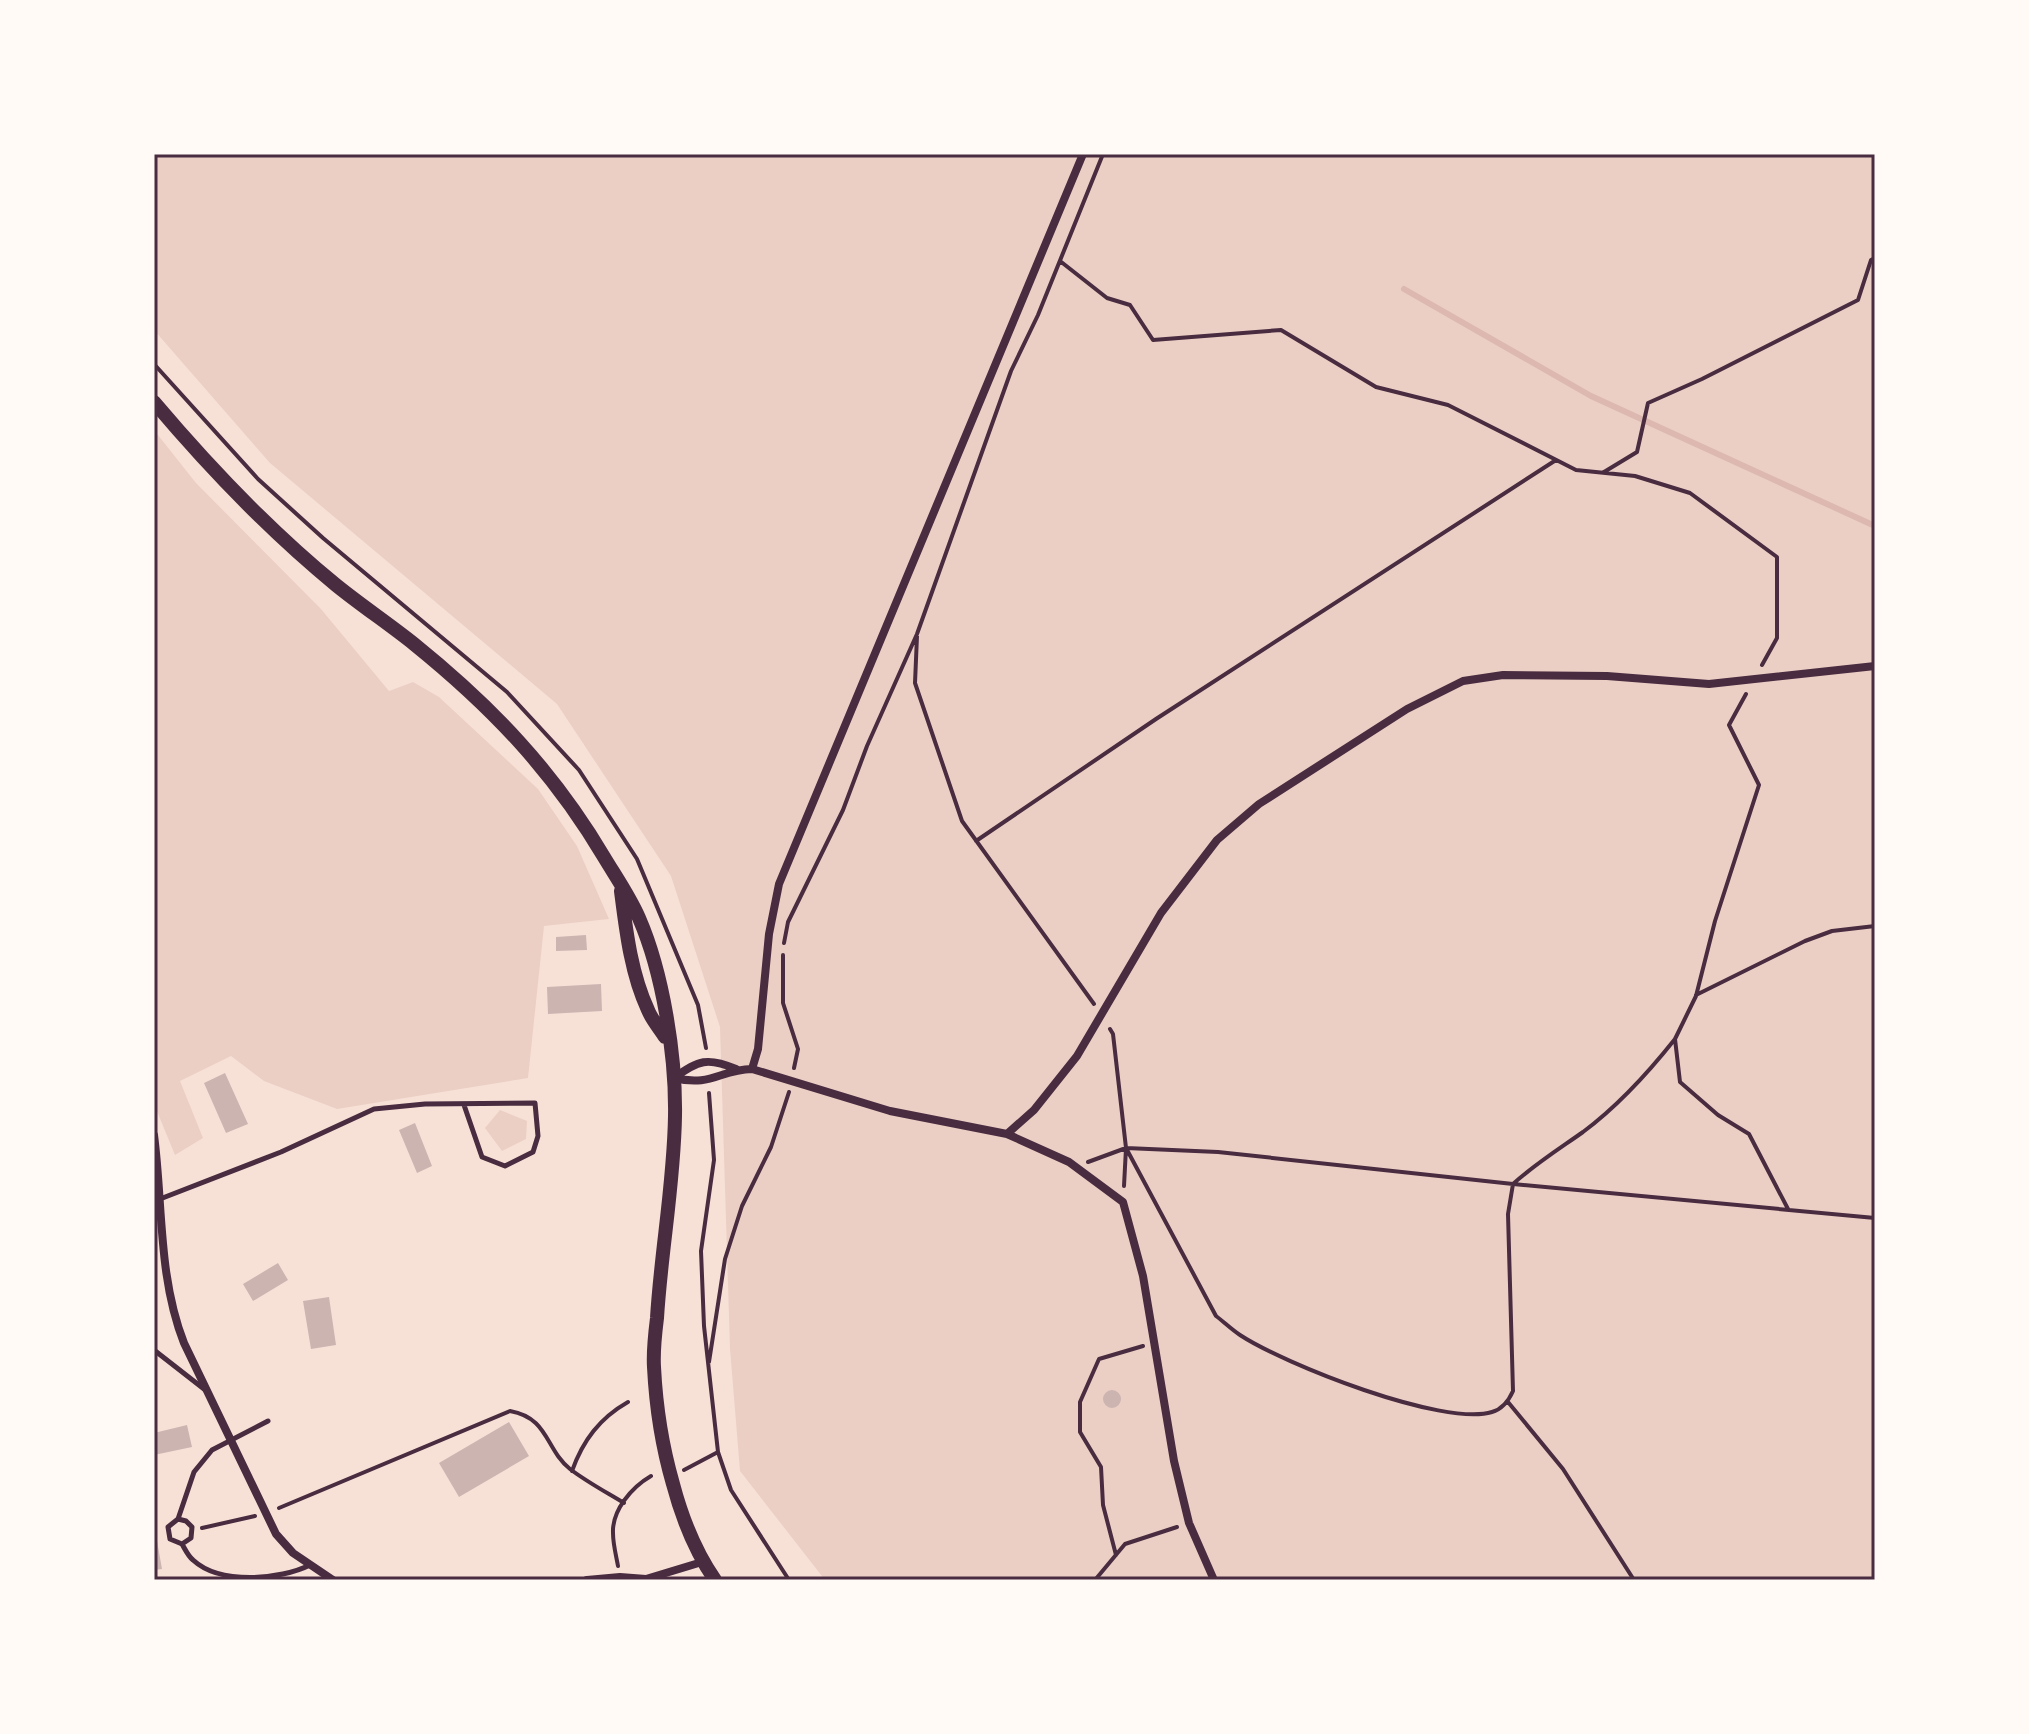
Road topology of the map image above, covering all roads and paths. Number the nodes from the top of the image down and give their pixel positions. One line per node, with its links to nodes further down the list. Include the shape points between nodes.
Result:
1 (1083, 154): 19 (street, via 779,884)
2 (1103, 154): 4 (path)
3 (1875, 258): 8 (path, via 1858,300 1648,403 1637,452)
4 (1060, 261): 7 (path, via 1107,298 1130,305 1153,340 1281,330 1376,387 1448,405); 9 (path, via 1011,371)
5 (154, 364): 17 (path, via 258,479 507,692 579,770 637,859 656,901 698,1005)
6 (154, 402): 20 (street, via 253,509 512,732 577,810 620,883 638,984 668,1042)
7 (1556, 460): 8 (path, via 1576,470); 12 (path)
8 (1603, 473): 11 (path, via 1635,476 1690,493 1777,557 1777,638)
9 (917, 634): 12 (path, via 915,683 962,821); 22 (path, via 843,810 788,922 782,947 783,1003 798,1049)
10 (1875, 666): 11 (street)
11 (1755, 679): 14 (path, via 1729,725 1759,785); 15 (street, via 1709,684 1503,675 1463,681 1407,709 1259,804 1217,840 1161,913)
12 (976, 841): 15 (path)
13 (1875, 926): 14 (path, via 1832,931 1805,941)
14 (1696, 996): 16 (path)
15 (1101, 1014): 24 (street, via 1077,1056 1034,1110); 26 (path, via 1113,1034)
16 (1675, 1039): 28 (path, via 1629,1092); 31 (path, via 1680,1082 1749,1134)
17 (707, 1060): 18 (street); 20 (street)
18 (736, 1069): 19 (street); 21 (street)
19 (752, 1069): 22 (street)
20 (674, 1078): 21 (street); 52 (street, via 672,1176 653,1365 662,1446)
21 (709, 1081): 35 (path, via 714,1160 701,1251)
22 (792, 1081): 24 (street, via 890,1111); 35 (path, via 725,1259)
23 (464, 1105): 23 (lane, via 535,1103 538,1136 533,1152 505,1166 482,1157); 29 (lane, via 374,1109)
24 (1007, 1134): 27 (street)
25 (154, 1135): 29 (street)
26 (1126, 1148): 27 (path); 28 (path, via 1218,1152); 30 (path); 38 (path, via 1216,1316 1241,1336 1303,1367 1429,1409 1494,1412)
27 (1075, 1167): 30 (street)
28 (1513, 1184): 31 (path); 38 (path, via 1508,1214 1514,1364)
29 (160, 1199): 36 (street, via 173,1315)
30 (1123, 1202): 33 (street)
31 (1788, 1209): 32 (path)
32 (1875, 1218)
33 (1154, 1344): 48 (street); 51 (path, via 1099,1359 1080,1402 1080,1432 1101,1467 1103,1505)
34 (154, 1350): 36 (lane)
35 (708, 1368): 41 (path)
36 (208, 1392): 40 (street)
37 (628, 1402): 43 (path, via 590,1433)
38 (1508, 1402): 61 (path, via 1563,1469)
39 (268, 1421): 40 (lane)
40 (230, 1439): 46 (street); 47 (lane, via 212,1450 194,1472)
41 (718, 1452): 42 (path); 58 (path, via 731,1490)
42 (682, 1470)
43 (572, 1471): 45 (path); 46 (path, via 538,1423 510,1411)
44 (651, 1476): 45 (path, via 637,1484)
45 (624, 1503): 54 (path, via 612,1531)
46 (267, 1513): 49 (path); 53 (street, via 276,1534)
47 (178, 1519): 49 (lane); 50 (lane, via 168,1532 173,1542)
48 (1189, 1523): 51 (path, via 1125,1544); 60 (street)
49 (193, 1530): 50 (lane)
50 (182, 1544): 53 (lane, via 203,1567 233,1576 291,1574)
51 (1116, 1555): 59 (path)
52 (702, 1562): 54 (street, via 646,1579); 57 (street)
53 (310, 1565): 55 (street)
54 (620, 1577): 56 (street)
55 (333, 1580)
56 (587, 1580)
57 (715, 1580)
58 (789, 1580)
59 (1095, 1580)
60 (1214, 1580)
61 (1634, 1580)

